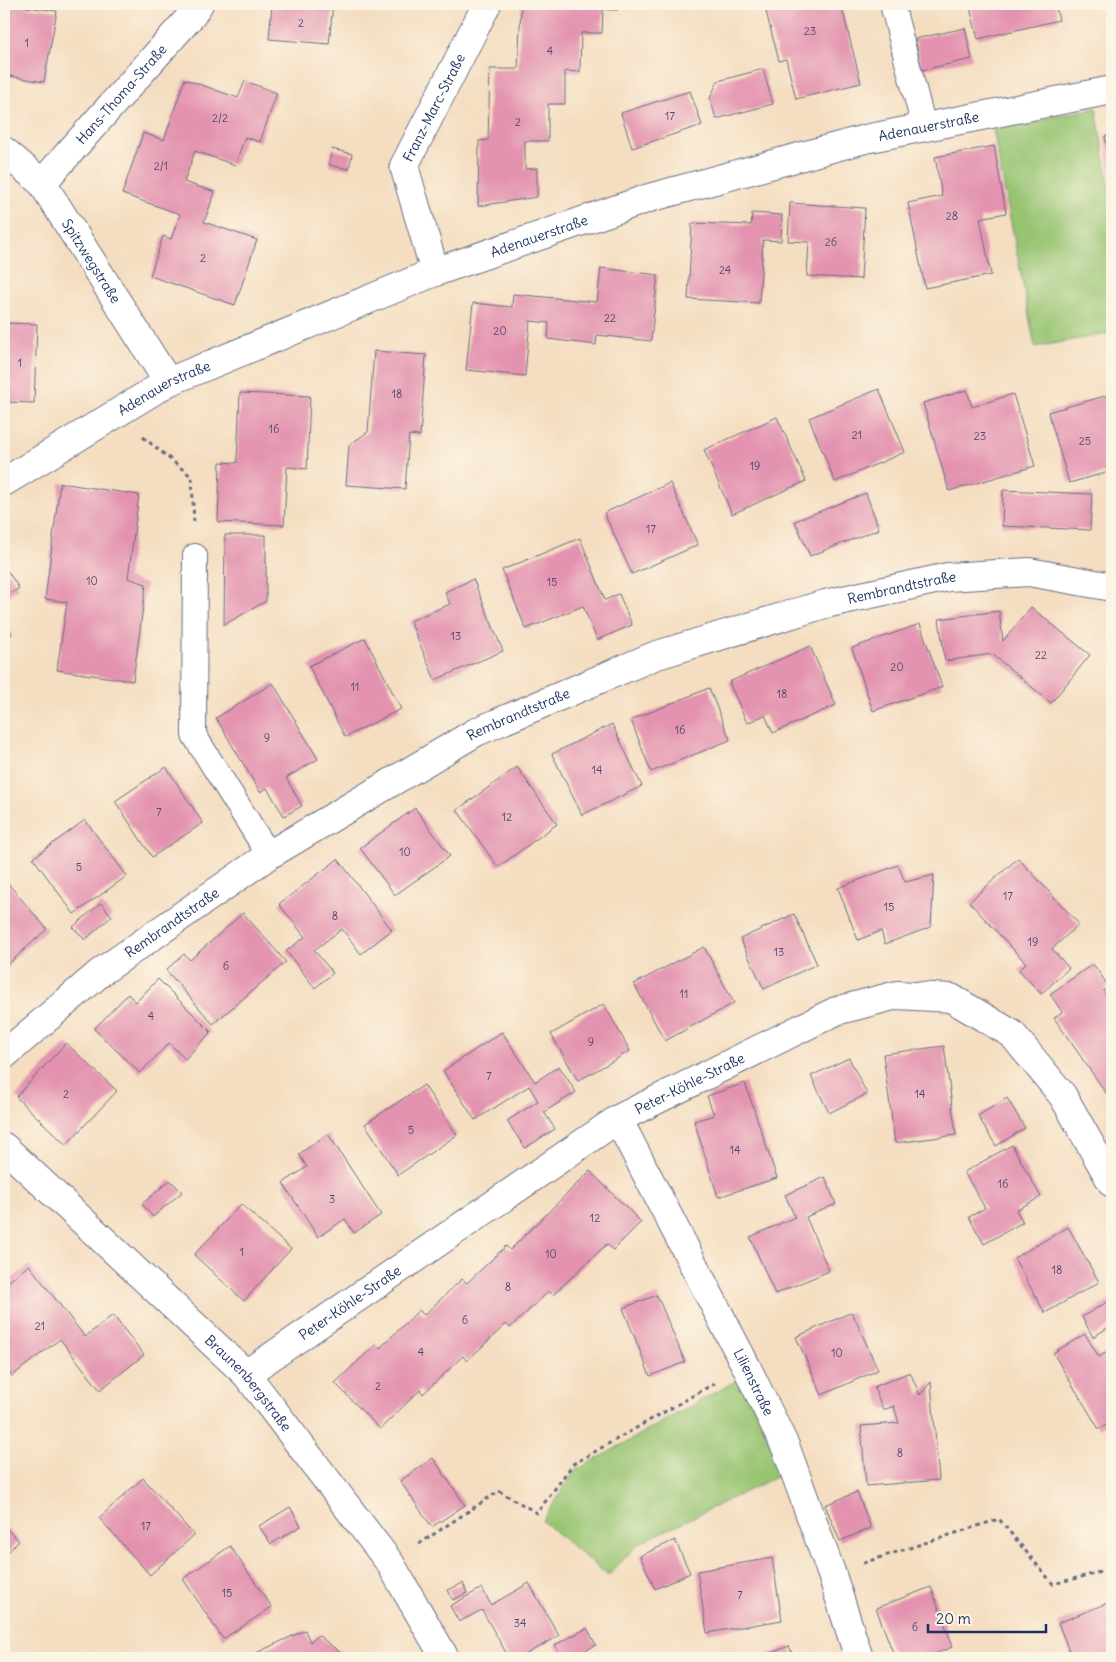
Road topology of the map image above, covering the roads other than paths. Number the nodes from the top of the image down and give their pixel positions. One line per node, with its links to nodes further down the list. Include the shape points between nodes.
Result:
1 (199, 4): 7 (street, Hans-Thoma-Straße)
2 (487, 4): 8 (street, Franz-Marc-Straße, via 404,166)
3 (892, 4): 5 (lane)
4 (1112, 90): 5 (street, Adenauerstraße)
5 (924, 127): 8 (street, Adenauerstraße, via 865,139 649,198)
6 (4, 151): 7 (street, Spitzwegstraße)
7 (42, 184): 9 (street, Spitzwegstraße)
8 (434, 272): 9 (street, Adenauerstraße)
9 (168, 382): 10 (street, Adenauerstraße)
10 (4, 482)
11 (195, 556): 13 (lane, via 194,735)
12 (1112, 587): 13 (street, Rembrandtstraße, via 1029,572 948,577 825,604 654,656 476,732)
13 (269, 855): 14 (street, Rembrandtstraße, via 100,972)
14 (4, 1055)
15 (618, 1119): 17 (street, Peter-Köhle-Straße, via 836,1011 897,996 951,998 1012,1034 1063,1096); 18 (street, Peter-Köhle-Straße); 20 (street, Lilienstraße, via 786,1448)
16 (4, 1147): 18 (street, Braunenbergstraße)
17 (1112, 1183)
18 (246, 1374): 19 (street, Braunenbergstraße, via 390,1563)
19 (445, 1658)
20 (859, 1658)

